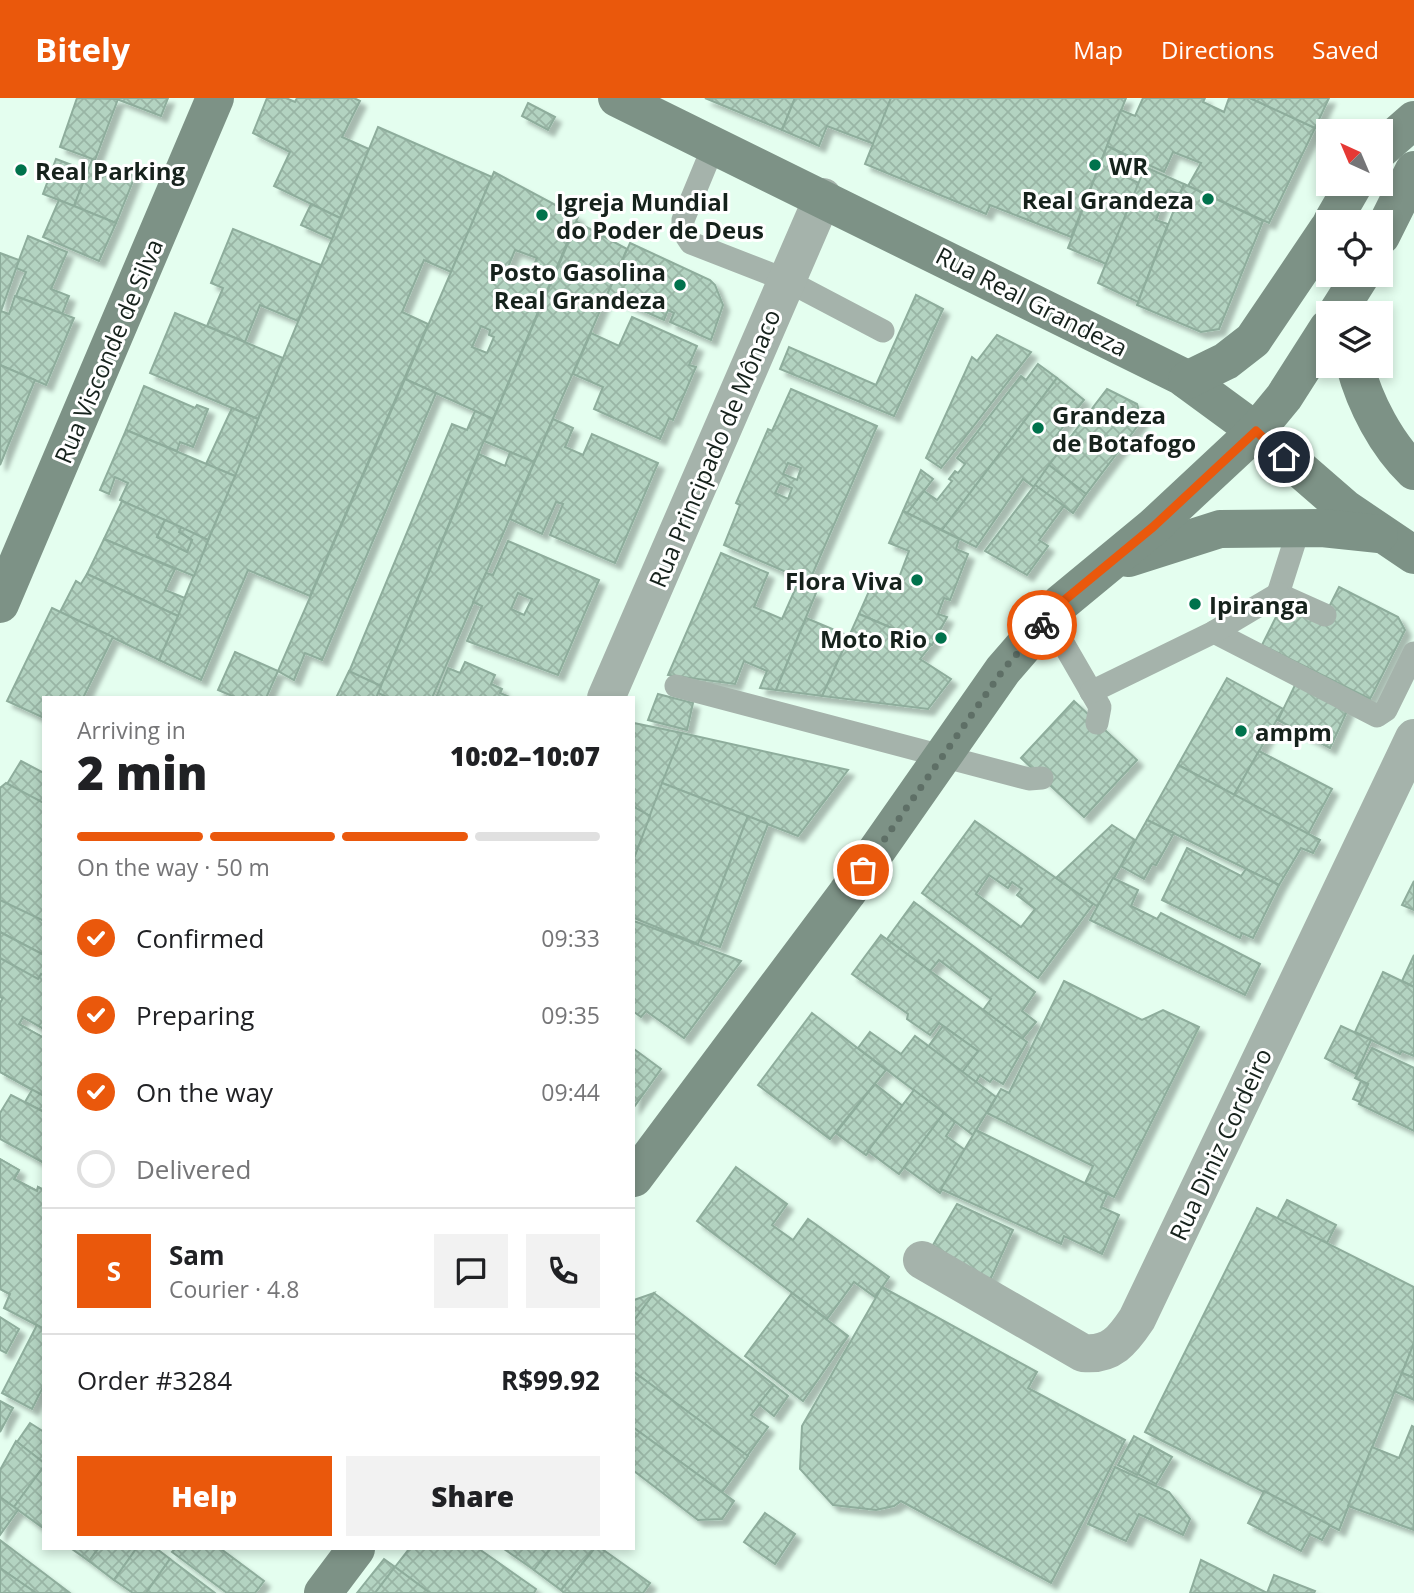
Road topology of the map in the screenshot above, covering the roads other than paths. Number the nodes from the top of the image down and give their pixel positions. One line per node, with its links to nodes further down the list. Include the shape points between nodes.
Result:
1 (215, 98): 22 (main road, Rua Visconde de Silva)
2 (634, 102): 5 (main road, Rua Real Grandeza)
3 (1414, 120): 4 (main road)
4 (1393, 138)
5 (714, 145): 7 (main road, Rua Real Grandeza); 10 (lane, via 683,220 683,232 691,243)
6 (1414, 170): 8 (main road)
7 (823, 197): 10 (street, Rua Principado de Mônaco); 14 (main road, Rua Real Grandeza)
8 (1393, 212)
9 (1316, 247): 14 (main road, via 1253,340 1226,361)
10 (786, 280): 11 (lane); 29 (street, Rua Principado de Mônaco)
11 (883, 331)
12 (1316, 347): 15 (main road)
13 (1358, 378): 16 (main road, via 1373,412)
14 (1187, 380): 15 (main road, Rua Real Grandeza)
15 (1256, 431): 18 (main road, Rua Real Grandeza); 20 (main road)
16 (1414, 471)
17 (1299, 528): 18 (main road); 20 (main road, via 1220,529); 21 (lane)
18 (1380, 534): 19 (main road, Rua Real Grandeza)
19 (1414, 555)
20 (1107, 566): 24 (main road)
21 (1278, 594): 23 (lane); 25 (lane)
22 (0, 604)
23 (1325, 615)
24 (1048, 617): 28 (lane); 32 (main road, via 1003,670)
25 (1214, 632): 26 (lane, via 1377,716 1385,710); 28 (lane)
26 (1409, 649)
27 (676, 686): 32 (lane)
28 (1091, 692): 30 (lane, via 1100,707)
29 (607, 696)
30 (1097, 723)
31 (1414, 738): 35 (street, Rua Diniz Cordeiro, via 1125,1337 1098,1355 1083,1353)
32 (943, 756): 33 (lane); 34 (main road)
33 (1042, 778)
34 (635, 1177)
35 (922, 1260)
36 (355, 1550): 37 (main road)
37 (323, 1593)

